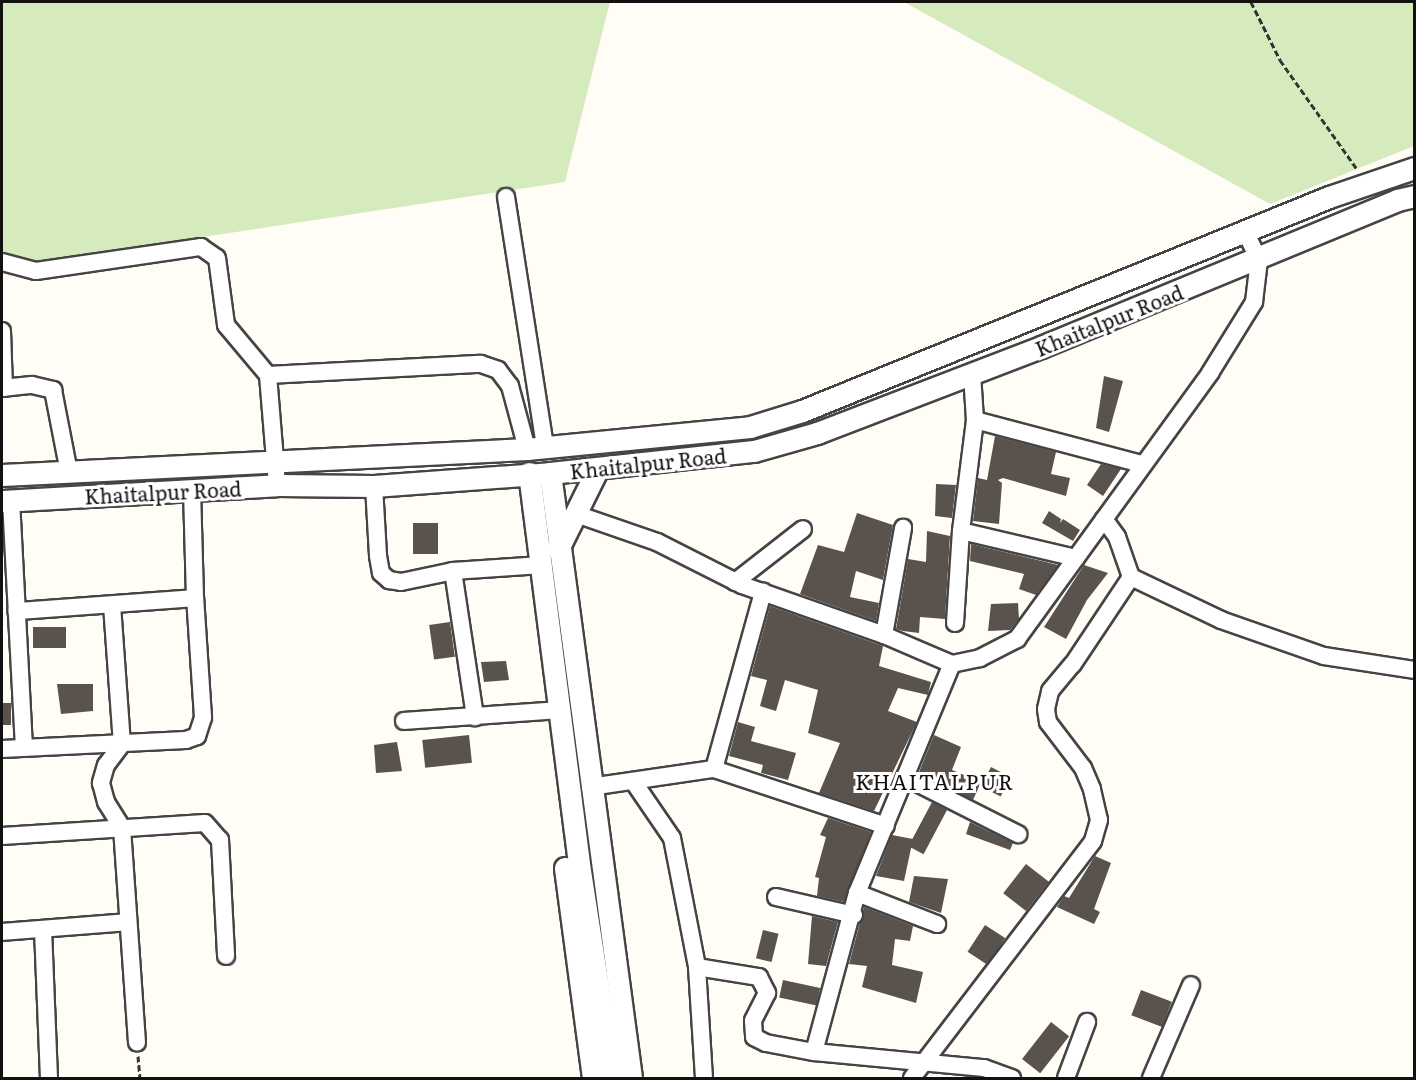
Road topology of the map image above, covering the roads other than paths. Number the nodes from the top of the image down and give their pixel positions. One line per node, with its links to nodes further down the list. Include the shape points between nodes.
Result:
1 (1414, 168): 4 (street, Khaitalpur Road, via 1386,175)
2 (1414, 196): 5 (street, Khaitalpur Road)
3 (506, 197): 12 (street)
4 (1246, 233): 5 (street); 12 (street, Khaitalpur Road, via 813,407 761,424 698,435)
5 (1259, 260): 8 (street, Khaitalpur Road); 14 (street, via 1254,302 1210,373)
6 (2, 262): 9 (street, via 36,271 201,247 217,258 226,324)
7 (2, 332): 10 (street)
8 (972, 373): 11 (street); 15 (street, Khaitalpur Road, via 817,433 754,451)
9 (268, 375): 12 (street, via 482,364 498,370 510,386); 13 (street)
10 (3, 388): 16 (street, via 32,385 53,390)
11 (975, 420): 14 (street); 27 (street)
12 (536, 447): 13 (street, Khaitalpur Road)
13 (275, 462): 16 (street, Khaitalpur Road); 19 (street)
14 (1142, 464): 24 (street)
15 (598, 468): 17 (street, Khaitalpur Road); 23 (street)
16 (69, 472): 18 (street, Khaitalpur Road)
17 (539, 473): 20 (street, Khaitalpur Road); 28 (street); 30 (street)
18 (2, 475)
19 (277, 485): 20 (street, Khaitalpur Road); 21 (street, Khaitalpur Road)
20 (374, 486): 31 (street, via 381,573 401,582)
21 (192, 490): 22 (street, Khaitalpur Road); 35 (street)
22 (6, 501): 37 (street)
23 (576, 514): 28 (street); 33 (street, via 657,542)
24 (1104, 519): 29 (street); 32 (street, via 1117,537)
25 (903, 528): 39 (street)
26 (803, 529): 33 (street)
27 (961, 531): 29 (street); 38 (street)
28 (558, 549): 51 (street)
29 (1076, 558): 40 (street, via 1017,639 980,658)
30 (542, 565): 31 (street); 42 (street)
31 (453, 571): 43 (street)
32 (1131, 578): 41 (street, via 1221,620 1324,656); 70 (street, via 1050,691 1046,709 1048,722 1083,768 1092,789 1099,820 1093,841)
33 (735, 582): 34 (street)
34 (763, 592): 39 (street); 48 (street)
35 (195, 598): 36 (street); 45 (street, via 204,717 197,736)
36 (112, 605): 37 (street); 45 (street)
37 (16, 611): 46 (street)
38 (955, 624)
39 (884, 635): 40 (street)
40 (952, 664): 49 (street)
41 (1414, 670)
42 (560, 710): 43 (street); 52 (street)
43 (475, 717): 44 (street)
44 (404, 721)
45 (122, 744): 46 (street); 54 (street, via 106,765 101,783 106,802)
46 (24, 748): 47 (street)
47 (2, 749)
48 (714, 769): 50 (street); 53 (street)
49 (906, 777): 53 (street); 55 (street)
50 (633, 781): 51 (street); 65 (street, via 672,838)
51 (590, 787): 74 (street); 75 (street, via 608,836)
52 (573, 822): 72 (street, via 565,862); 73 (street)
53 (886, 826): 57 (street)
54 (122, 828): 56 (street); 60 (street); 64 (street, via 205,823 220,840)
55 (1018, 834)
56 (2, 836)
57 (857, 893): 59 (street); 61 (street)
58 (776, 897): 59 (street)
59 (854, 915): 69 (street)
60 (128, 922): 62 (street); 68 (street)
61 (937, 924)
62 (43, 929): 63 (street); 71 (street)
63 (2, 932)
64 (226, 956)
65 (697, 967): 69 (street, via 759,977 766,993 753,1022 753,1036 781,1047); 76 (street)
66 (1191, 985): 80 (street)
67 (1088, 1022): 79 (street)
68 (137, 1042)
69 (814, 1052): 70 (street)
70 (926, 1064): 77 (street); 78 (street, via 984,1068)
71 (49, 1078)
72 (593, 1078)
73 (612, 1078)
74 (632, 1078)
75 (646, 1078)
76 (704, 1078)
77 (912, 1078)
78 (1012, 1078)
79 (1066, 1078)
80 (1151, 1078)

